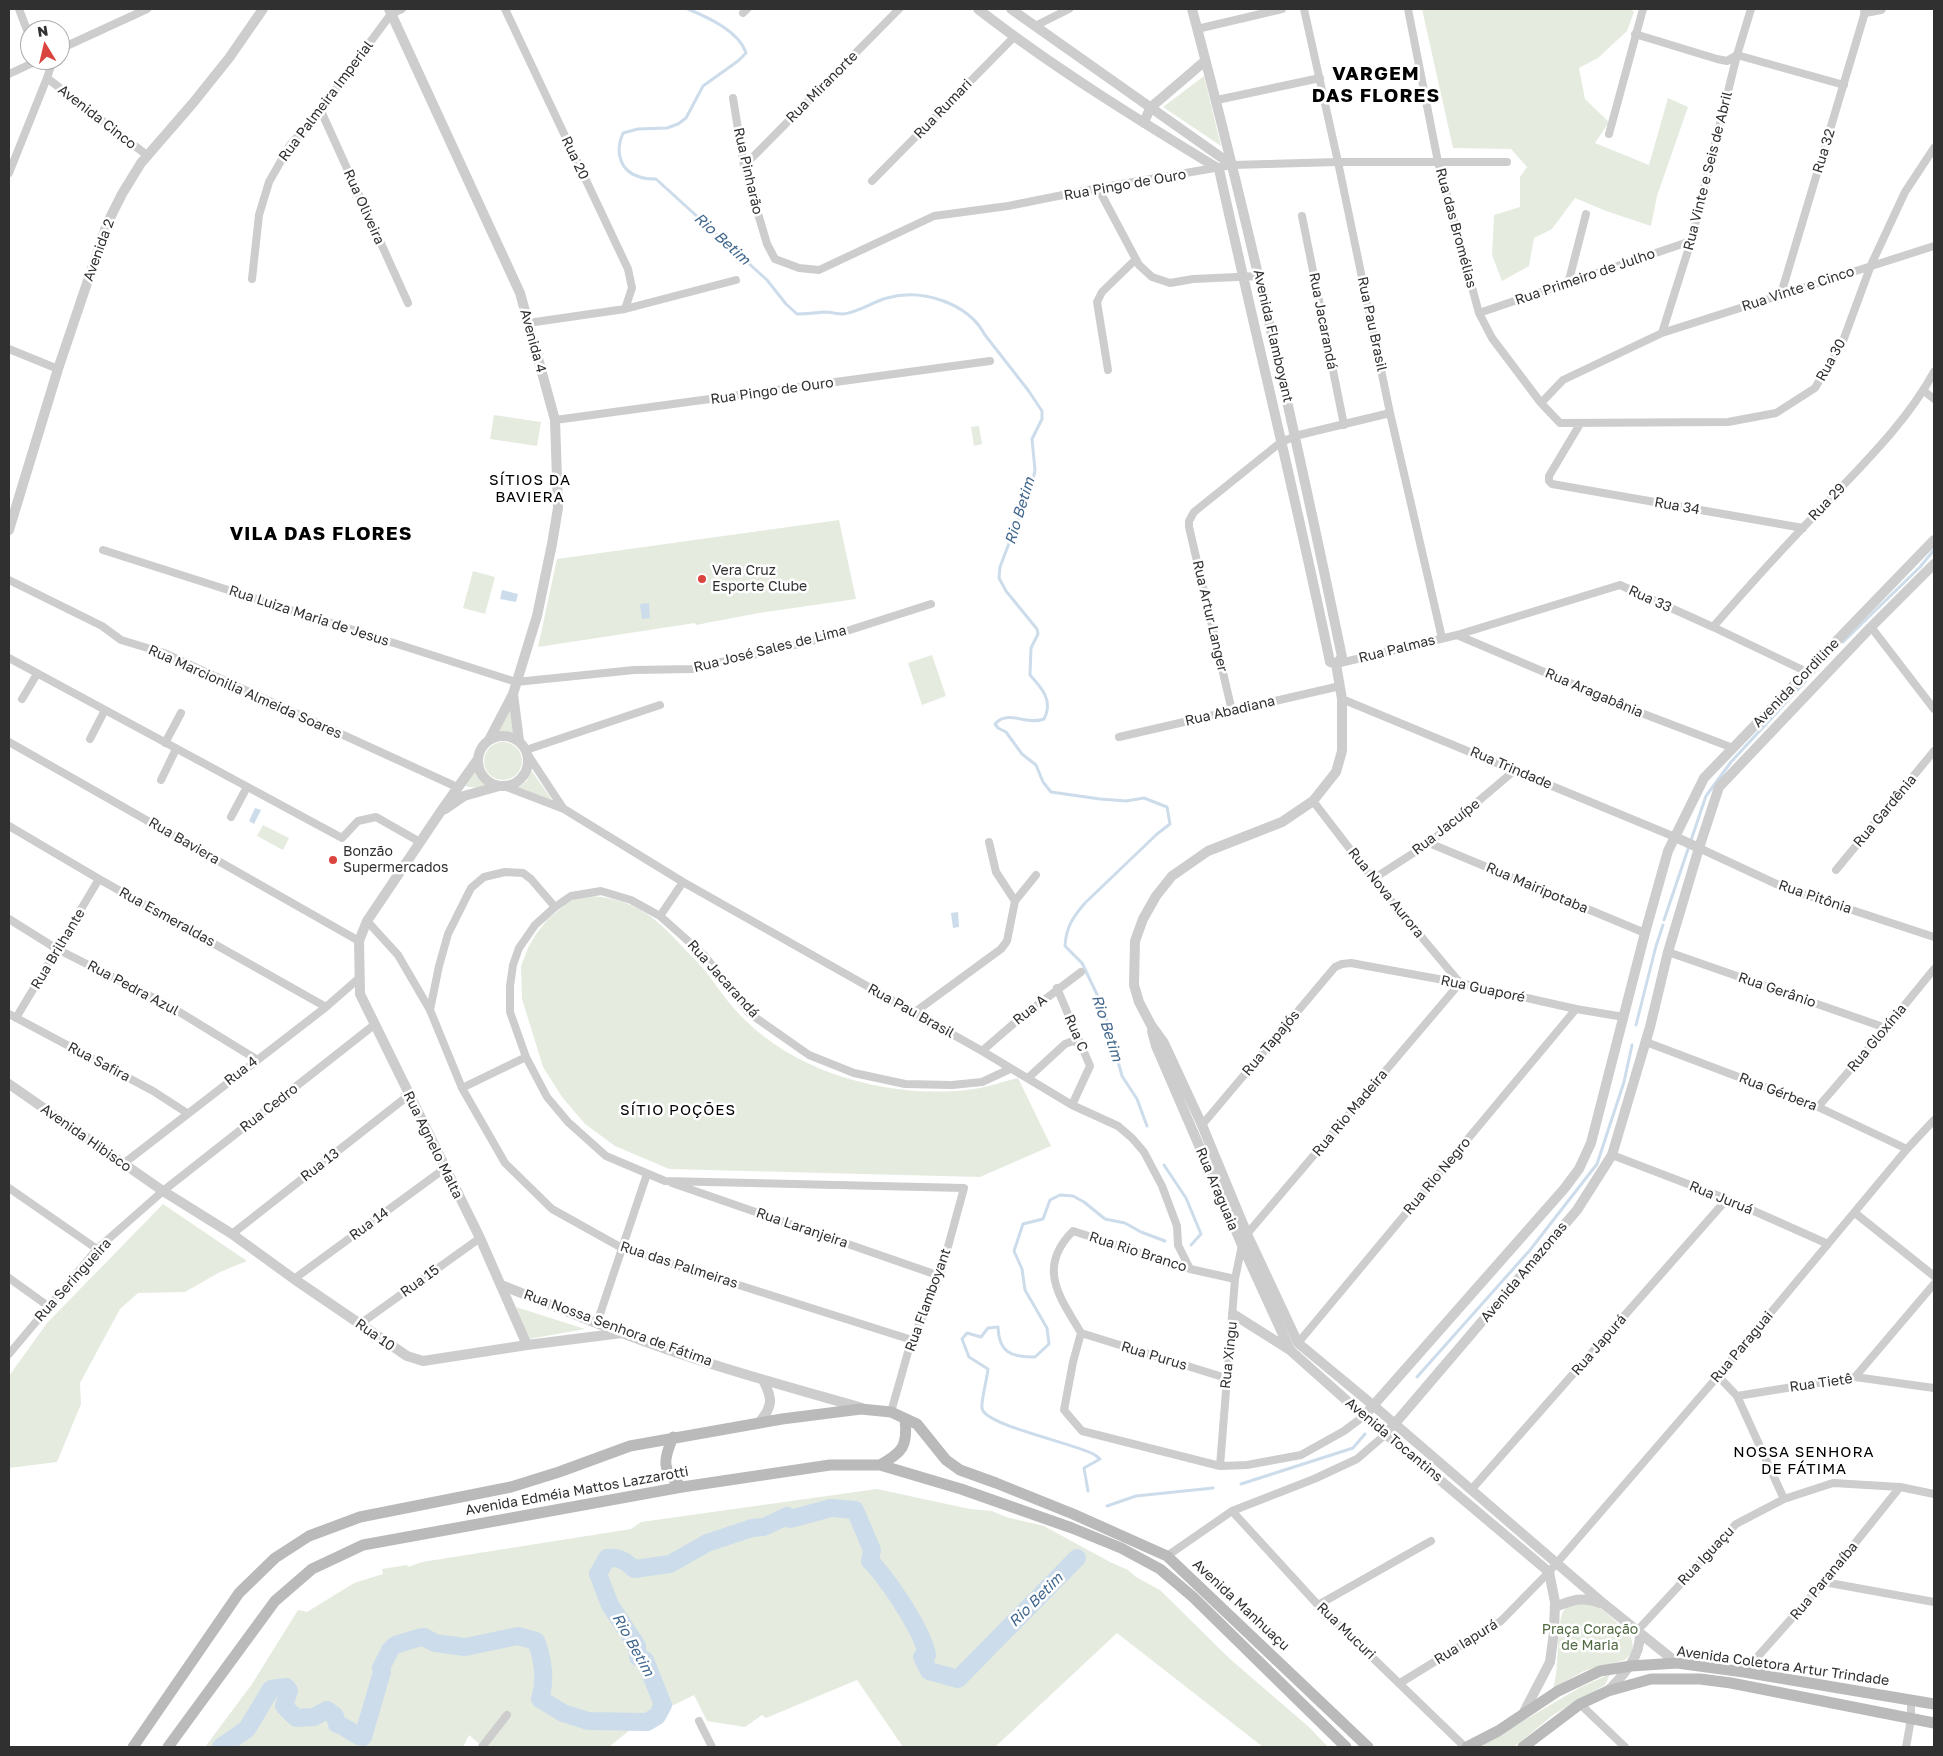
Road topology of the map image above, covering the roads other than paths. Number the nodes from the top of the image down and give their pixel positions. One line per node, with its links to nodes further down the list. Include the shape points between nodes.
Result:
1 (147, 9): 22 (street)
2 (263, 9): 36 (street, Avenida 2, via 223,66)
3 (402, 9): 17 (street)
4 (505, 9): 60 (street, Rua 20, via 628,269 632,288)
5 (899, 9): 41 (street, Rua Miranorte)
6 (978, 9): 21 (street)
7 (1011, 9): 18 (street)
8 (1069, 9): 18 (street)
9 (1192, 9): 19 (street, Avenida Flamboyant)
10 (1282, 9): 19 (street)
11 (1304, 9): 27 (street, Rua Pau Brasil)
12 (1408, 9): 38 (street, Rua das Bromélias)
13 (1643, 9): 20 (street)
14 (1751, 9): 23 (street, Rua Vinte e Seis de Abril)
15 (1881, 9): 16 (street)
16 (1866, 10): 28 (street, Rua 32)
17 (390, 11): 32 (street, Rua Palmeira Imperial); 62 (street, Avenida 4, via 520,293)
18 (1036, 26): 31 (street)
19 (1197, 29): 24 (street, Avenida Flamboyant)
20 (1635, 34): 23 (street, via 1717,60); 34 (street)
21 (1014, 37): 33 (street); 44 (street, Rua Rumari)
22 (70, 44)
23 (1737, 55): 28 (street); 48 (street, Rua Vinte e Seis de Abril)
24 (1205, 61): 30 (street, Avenida Flamboyant); 31 (street)
25 (49, 70): 26 (street)
26 (47, 78): 36 (street, Avenida Cinco); 43 (street)
27 (1320, 78): 30 (street); 37 (street, Rua Pau Brasil)
28 (1844, 85): 58 (street, Rua 32)
29 (733, 98): 41 (street, Rua Pinharão)
30 (1217, 100): 40 (street, Avenida Flamboyant)
31 (1150, 108): 33 (street); 40 (street)
32 (321, 111): 55 (street, Rua Palmeira Imperial, via 290,145 269,182 259,215); 59 (street, Rua Oliveira)
33 (1144, 123): 42 (street)
34 (1609, 134)
35 (1934, 148): 52 (street, Rua 30, via 1905,192)
36 (148, 156): 66 (street, Avenida 2, via 122,194 107,224)
37 (1338, 162): 38 (street, Rua Pingo de Ouro); 40 (street, Rua Pingo de Ouro); 72 (street, Rua Pau Brasil)
38 (1438, 162): 39 (street, Rua Pingo de Ouro); 61 (street, Rua das Bromélias)
39 (1507, 162)
40 (1232, 165): 42 (street, Rua Pingo de Ouro); 53 (street, Avenida Flamboyant)
41 (744, 166): 49 (street, Rua Pinharão)
42 (1219, 169): 45 (street, Rua Pingo de Ouro); 54 (street, Avenida Flamboyant)
43 (9, 173)
44 (872, 181)
45 (1098, 188): 49 (street, Rua Pingo de Ouro, via 1008,206 934,216 819,270 798,268 774,258); 51 (street)
46 (1586, 214): 57 (street)
47 (1302, 216): 76 (street, Rua Jacarandá)
48 (1691, 241): 57 (street, Rua Primeiro de Julho); 63 (street, Rua Vinte e Seis de Abril)
49 (767, 244)
50 (1934, 246): 52 (street, Rua Vinte e Cinco)
51 (1136, 259): 54 (street, via 1152,277 1170,283); 67 (street, via 1102,292 1097,302)
52 (1871, 265): 58 (street, Rua Vinte e Cinco); 75 (street, Rua 30, via 1842,341 1816,388 1776,413 1728,422)
53 (1258, 276): 54 (street); 77 (street, Avenida Flamboyant)
54 (1243, 278): 78 (street, Avenida Flamboyant)
55 (252, 279)
56 (736, 280): 60 (street)
57 (1568, 284): 61 (street, Rua Primeiro de Julho)
58 (1781, 294): 63 (street, Rua Vinte e Cinco)
59 (408, 302)
60 (625, 309): 62 (street)
61 (1479, 313): 71 (street, Rua das Bromélias, via 1492,338)
62 (528, 323): 73 (street, Avenida 4)
63 (1662, 333): 71 (street, Rua Vinte e Cinco, via 1564,380)
64 (9, 350): 66 (street)
65 (990, 361): 73 (street, Rua Pingo de Ouro)
66 (58, 369): 80 (street, Avenida 2)
67 (1108, 370)
68 (1934, 372): 69 (street, Rua 29)
69 (1924, 391): 70 (street); 79 (street, Rua 29, via 1876,451)
70 (1934, 399)
71 (1541, 403): 74 (street, Rua das Bromélias)
72 (1390, 413): 76 (street); 89 (street, Rua Pau Brasil)
73 (555, 420): 94 (street, Avenida 4, via 558,514 537,616)
74 (1560, 423): 75 (street, Rua 30)
75 (1580, 424): 79 (street, Rua 34, via 1549,476 1552,484)
76 (1344, 425): 77 (street)
77 (1296, 436): 78 (street); 91 (street, Avenida Flamboyant, via 1342,657)
78 (1281, 442): 91 (street, Avenida Flamboyant, via 1330,662); 102 (street, Rua Artur Langer, via 1194,512 1189,521)
79 (1802, 528): 86 (street, Rua 29)
80 (9, 530)
81 (1934, 540): 92 (street, Avenida Cordiline)
82 (102, 550): 94 (street, Rua Luiza Maria de Jesus)
83 (1934, 564): 87 (street, Avenida Cordiline)
84 (9, 580): 119 (street, Rua Marcionilia Almeida Soares, via 102,626 121,640 164,653)
85 (931, 604): 94 (street, Rua José Sales de Lima, via 828,637 692,669 634,670)
86 (1713, 626): 88 (street, Rua 33, via 1620,585); 92 (street, Rua 33)
87 (1872, 627): 100 (street); 130 (street, Avenida Cordiline, via 1719,787)
88 (1457, 635): 89 (street, Rua Palmas); 110 (street, Rua Aragabânia, via 1636,711)
89 (1442, 638): 91 (street, Rua Palmas)
90 (9, 658): 93 (street)
91 (1336, 664): 95 (street, Avenida Flamboyant)
92 (1806, 672): 110 (street, Avenida Cordiline)
93 (37, 674): 97 (street); 101 (street)
94 (516, 682): 96 (street, Avenida 4)
95 (1340, 686): 98 (street, Avenida Flamboyant); 102 (street, Rua Abadiana)
96 (513, 694): 106 (street, Avenida 4); 107 (street, Avenida 4)
97 (22, 699)
98 (1342, 699): 115 (street, Rua Trindade); 121 (street, Avenida Flamboyant, via 1342,751 1336,772)
99 (660, 704): 113 (street)
100 (1934, 708)
101 (105, 710): 105 (street); 109 (street)
102 (1232, 711): 104 (street, Rua Abadiana)
103 (181, 714): 109 (street)
104 (1119, 737)
105 (90, 739)
106 (488, 740): 107 (street, via 506,736); 114 (street)
107 (519, 741): 113 (street)
108 (9, 742): 144 (street, Rua Baviera)
109 (165, 743): 111 (street)
110 (1733, 748): 126 (street, Avenida Cordiline, via 1704,778)
111 (176, 749): 116 (street); 118 (street)
112 (1934, 751): 131 (street, Rua Gardênia)
113 (527, 753): 117 (street, via 529,763 524,776 512,785); 122 (street, Rua Pau Brasil)
114 (478, 758): 117 (street, via 485,778); 119 (street)
115 (1515, 770): 126 (street, Rua Trindade); 129 (street, Rua Jacuípe)
116 (161, 780)
117 (502, 786): 120 (street); 122 (street, Rua Pau Brasil)
118 (247, 787): 124 (street); 127 (street, via 342,838 358,822 376,817)
119 (457, 787): 120 (street); 123 (street)
120 (476, 792): 123 (street)
121 (1313, 801): 134 (street, Rua Nova Aurora); 140 (street, Avenida Flamboyant, via 1282,822 1208,851 1190,862 1172,876)
122 (564, 809): 135 (street, Rua Pau Brasil)
123 (438, 814): 127 (street)
124 (231, 817)
125 (9, 826): 133 (street, Rua Esmeraldas)
126 (1677, 838): 130 (street); 142 (street, Avenida Amazonas, via 1668,851)
127 (420, 842): 141 (street)
128 (989, 842): 136 (street, via 998,876)
129 (1429, 842): 134 (street, Rua Jacuípe); 142 (street, Rua Mairipotaba)
130 (1696, 846): 143 (street, Rua Pitônia, via 1785,888); 146 (street, Avenida Amazonas)
131 (1836, 870)
132 (1036, 875): 136 (street)
133 (99, 879): 145 (street, Rua Brilhante); 153 (street, Rua Esmeraldas)
134 (1373, 879): 151 (street, Rua Nova Aurora)
135 (683, 882): 138 (street); 156 (street, Rua Pau Brasil)
136 (1015, 901): 156 (street, via 1007,941 1001,949)
137 (555, 907): 138 (street, Rua Jacarandá, via 570,896 601,891 631,900); 154 (street, via 523,873 504,872 484,877 471,888 448,934); 165 (street, Rua Jacarandá, via 530,933 513,964 510,1012)
138 (660, 916): 167 (street, Rua Jacarandá, via 704,955 749,1013 809,1055 854,1074 905,1084 982,1082)
139 (9, 919): 145 (street, Rua Pedra Azul)
140 (1143, 919): 160 (street, Rua Araguaia, via 1135,941 1134,984)
141 (368, 921): 144 (street); 154 (street, Rua das Palmeiras, via 398,955)
142 (1645, 933): 158 (street, Avenida Amazonas)
143 (1934, 937)
144 (359, 941): 150 (street, Rua Agnelo Malta)
145 (57, 949): 157 (street, Rua Brilhante); 166 (street, Rua Pedra Azul, via 168,1005)
146 (1668, 952): 161 (street, Rua Gerânio); 162 (street, Avenida Amazonas)
147 (1342, 964): 151 (street, Rua Guaporé); 176 (street, Rua Tapajós, via 1335,967)
148 (1934, 969): 161 (street, Rua Gloxínia)
149 (1081, 972): 152 (street, Rua A)
150 (358, 979): 153 (street, Rua 4); 159 (street, Rua Agnelo Malta, via 360,994)
151 (1460, 983): 155 (street, Rua Guaporé); 189 (street, Rua Rio Madeira)
152 (1057, 988): 163 (street, Rua C); 164 (street, Rua A)
153 (326, 1007): 166 (street, Rua 4)
154 (430, 1010): 170 (street, Rua das Palmeiras)
155 (1576, 1010): 158 (street, Rua Guaporé); 211 (street, Rua Rio Negro)
156 (915, 1012): 164 (street, Rua Pau Brasil)
157 (12, 1016): 174 (street, Rua Safira, via 153,1091)
158 (1624, 1017): 219 (street, Avenida Amazonas, via 1591,1142 1579,1169)
159 (374, 1025): 171 (street, Rua Agnelo Malta); 185 (street, Rua Cedro)
160 (1151, 1025): 176 (street, Rua Araguaia, via 1164,1043); 192 (street, Rua Araguaia, via 1156,1046)
161 (1886, 1028): 173 (street, Rua Gloxínia)
162 (1646, 1042): 173 (street, Rua Gérbera); 178 (street, Avenida Amazonas)
163 (1081, 1044): 168 (street, via 1074,1041 1065,1044); 172 (street, Rua C, via 1090,1066)
164 (982, 1051): 167 (street, Rua Pau Brasil)
165 (526, 1057): 170 (street); 181 (street, Rua Jacarandá, via 546,1097 568,1122 606,1156)
166 (256, 1059): 174 (street, Rua 4)
167 (1010, 1069): 168 (street, Rua Pau Brasil)
168 (1028, 1078): 172 (street, Rua Pau Brasil)
169 (9, 1084): 179 (street, Avenida Hibisco)
170 (462, 1088): 193 (street, Rua das Palmeiras, via 505,1163 552,1209)
171 (409, 1095): 180 (street, Rua Agnelo Malta); 188 (street, Rua 13)
172 (1072, 1105): 195 (street, Rua Pau Brasil, via 1118,1126 1144,1152 1168,1198 1177,1226 1178,1245)
173 (1818, 1106): 177 (street, Rua Gérbera)
174 (187, 1113): 179 (street, Rua 4)
175 (1934, 1120): 177 (street, Rua Paraguai)
176 (1202, 1125): 189 (street, Rua Araguaia)
177 (1908, 1149): 187 (street, Rua Paraguai)
178 (1612, 1155): 186 (street, Rua Juruá); 224 (street, Avenida Amazonas, via 1577,1210)
179 (123, 1164): 185 (street, Avenida Hibisco)
180 (444, 1169): 190 (street, Rua Agnelo Malta); 199 (street, Rua 14)
181 (647, 1174): 182 (street, Rua Jacarandá); 193 (street)
182 (665, 1180): 184 (street, Rua Jacarandá); 196 (street, Rua Laranjeira)
183 (9, 1188): 194 (street)
184 (964, 1188): 196 (street, Rua Flamboyant)
185 (163, 1190): 188 (street, Rua 10); 194 (street, Rua Seringueira)
186 (1727, 1199): 191 (street, Rua Juruá); 231 (street, Rua Japurá)
187 (1855, 1213): 191 (street, Rua Paraguai); 197 (street)
188 (232, 1234): 199 (street, Rua 10)
189 (1248, 1234): 192 (street, Rua Rio Madeira); 211 (street, Rua Araguaia)
190 (480, 1238): 202 (street, Rua Agnelo Malta); 206 (street, Rua 15)
191 (1828, 1244): 213 (street, Rua Paraguai)
192 (1242, 1245): 200 (street, Rua Xingu); 211 (street, Rua Araguaia)
193 (622, 1248): 205 (street); 209 (street, Rua das Palmeiras)
194 (97, 1249): 203 (street, Rua Seringueira)
195 (1190, 1269): 200 (street, Rua Rio Branco); 208 (street, Rua Rio Branco, via 1073,1231 1064,1240 1054,1266 1054,1279 1058,1293)
196 (940, 1276): 209 (street, Rua Flamboyant)
197 (1934, 1276)
198 (9, 1278): 203 (street)
199 (294, 1279): 206 (street, Rua 10)
200 (1236, 1279): 204 (street, Rua Xingu)
201 (1934, 1284): 214 (street)
202 (502, 1285): 205 (street, Rua Nossa Senhora de Fátima); 210 (street, Rua Agnelo Malta)
203 (48, 1306): 212 (street, Rua Seringueira)
204 (1233, 1314): 211 (street, Avenida Tocantins); 215 (street, Rua Xingu)
205 (597, 1323): 207 (street, Rua Nossa Senhora de Fátima)
206 (360, 1324): 210 (street, Rua 10, via 407,1356 423,1361)
207 (622, 1333): 210 (street, Rua 10); 216 (street, Rua Nossa Senhora de Fátima)
208 (1081, 1334): 215 (street, Rua Purus); 228 (street, via 1064,1410 1082,1431)
209 (912, 1340): 221 (street, Rua Flamboyant)
210 (527, 1345)
211 (1294, 1347): 219 (street, Avenida Tocantins); 222 (street, Avenida Tocantins)
212 (9, 1354)
213 (1718, 1376): 218 (street); 239 (street, Rua Paraguai)
214 (1855, 1377): 217 (street, Rua Tietê); 218 (street, Rua Tietê)
215 (1226, 1378): 228 (street, Rua Xingu)
216 (763, 1380): 220 (street, Rua Nossa Senhora de Fátima); 223 (street, via 770,1404)
217 (1934, 1388)
218 (1737, 1396): 233 (street)
219 (1374, 1406): 222 (street, Avenida Amazonas); 224 (street, Avenida Tocantins)
220 (866, 1410): 221 (main road, Avenida Edméia Mattos Lazzarotti); 223 (main road, Avenida Edméia Mattos Lazzarotti)
221 (896, 1414): 227 (main road, via 905,1419 904,1445 900,1452); 235 (main road, Avenida Edméia Mattos Lazzarotti, via 917,1424 946,1460 960,1470)
222 (1364, 1416): 225 (street, Avenida Tocantins); 228 (street, Avenida Amazonas, via 1301,1455 1247,1465)
223 (759, 1423): 226 (main road, Avenida Edméia Mattos Lazzarotti)
224 (1395, 1425): 225 (street, Avenida Amazonas); 231 (street, Avenida Tocantins)
225 (1386, 1434): 234 (street, Avenida Amazonas, via 1357,1459); 240 (street, Avenida Tocantins)
226 (673, 1438): 230 (main road, via 666,1454 666,1471); 260 (main road, Avenida Edméia Mattos Lazzarotti, via 630,1446 511,1487 360,1517 309,1536 275,1558 240,1593)
227 (880, 1465): 230 (main road, Avenida Edméia Mattos Lazzarotti, via 830,1465); 236 (main road, Avenida Edméia Mattos Lazzarotti)
228 (1220, 1466)
229 (1900, 1486): 232 (street, Rua Iguaçu); 233 (street, Rua Iguaçu, via 1833,1483); 241 (street, Rua Paranaíba)
230 (682, 1487): 261 (main road, Avenida Edméia Mattos Lazzarotti, via 363,1545 312,1569 275,1601)
231 (1471, 1490): 239 (street, Avenida Tocantins)
232 (1934, 1494)
233 (1784, 1499): 246 (street, Rua Iguaçu, via 1736,1524)
234 (1232, 1511): 238 (street, Avenida Amazonas); 244 (street, Rua Mucuri)
235 (1073, 1514): 238 (main road, Avenida Manhuaçu)
236 (1072, 1528): 264 (main road, Avenida Manhuaçu, via 1121,1548 1160,1569 1194,1597)
237 (1431, 1540): 244 (street)
238 (1167, 1556): 265 (main road, Avenida Manhuaçu)
239 (1556, 1563): 240 (street, Rua Paraguai); 243 (street, Avenida Tocantins)
240 (1549, 1572): 245 (street); 250 (street, Rua Iapurá, via 1501,1621)
241 (1824, 1582): 242 (street); 249 (street, Rua Paranaíba)
242 (1934, 1602)
243 (1604, 1604): 245 (street, via 1577,1598); 246 (street, Avenida Tocantins)
244 (1318, 1605): 250 (street, Rua Mucuri)
245 (1554, 1607): 255 (street, via 1550,1662)
246 (1638, 1632): 247 (street, Avenida Tocantins); 248 (street, via 1640,1644)
247 (1677, 1663): 248 (main road, Avenida Coletora Artur Trindade); 249 (main road, Avenida Coletora Artur Trindade)
248 (1631, 1666): 251 (street); 255 (main road, Avenida Coletora Artur Trindade, via 1600,1671)
249 (1744, 1672): 252 (main road, Avenida Coletora Artur Trindade)
250 (1400, 1683): 266 (street, Rua Mucuri)
251 (1608, 1691): 253 (main road, Avenida Coletora Artur Trindade); 257 (main road, Avenida Coletora Artur Trindade, via 1651,1679 1700,1679)
252 (1911, 1700): 254 (main road, Avenida Coletora Artur Trindade); 257 (street)
253 (1580, 1704): 267 (main road, Avenida Coletora Artur Trindade); 268 (street)
254 (1934, 1704)
255 (1524, 1712): 266 (main road, Avenida Coletora Artur Trindade, via 1498,1731)
256 (507, 1715): 262 (street)
257 (1911, 1719): 259 (main road, Avenida Coletora Artur Trindade); 269 (street)
258 (699, 1721): 263 (street)
259 (1934, 1723)
260 (133, 1747)
261 (168, 1747)
262 (482, 1747)
263 (712, 1747)
264 (1346, 1747)
265 (1368, 1747)
266 (1466, 1747)
267 (1523, 1747)
268 (1624, 1747)
269 (1906, 1747)

